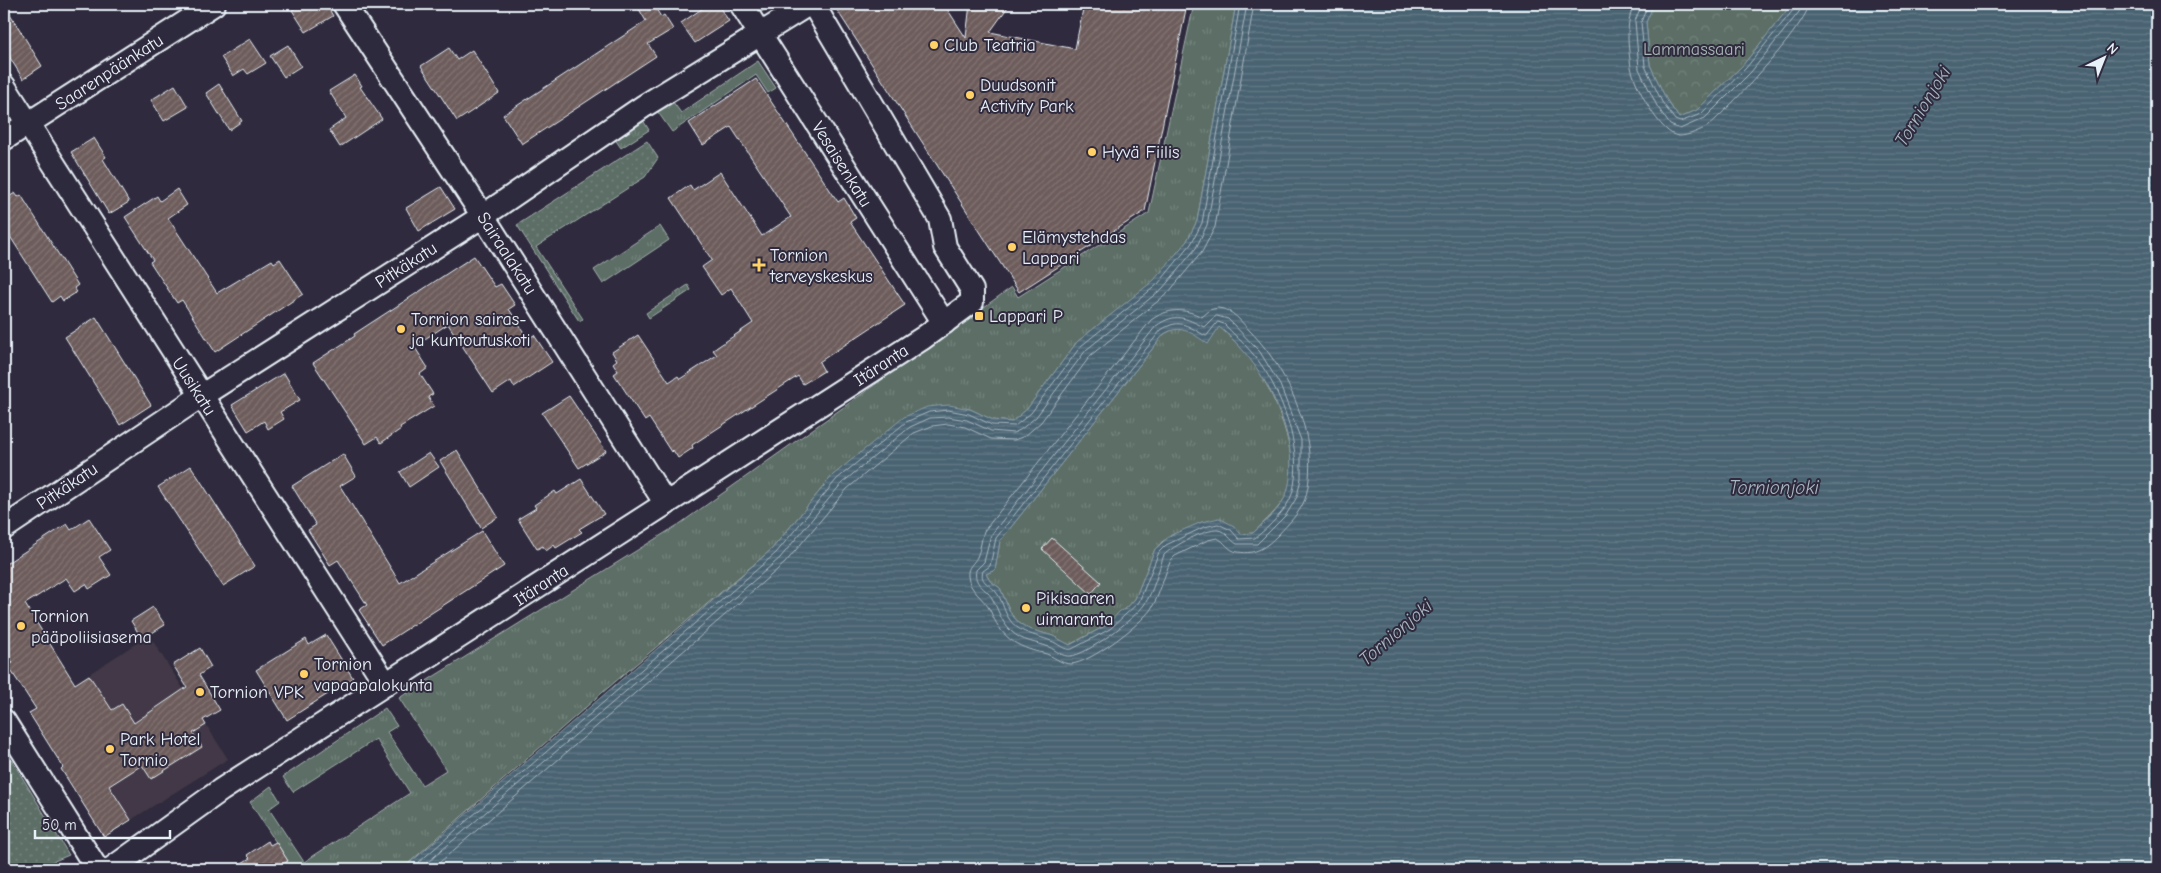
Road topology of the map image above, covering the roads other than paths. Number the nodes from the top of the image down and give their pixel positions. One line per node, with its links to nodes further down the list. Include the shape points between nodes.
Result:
1 (214, 4): 7 (street, Saarenpäänkatu)
2 (344, 4): 9 (street, Sairaalakatu)
3 (741, 4): 5 (street, Vesaisenkatu)
4 (811, 4): 5 (street, Pitkäkatu); 10 (street, Itäranta, via 940,219 946,246 972,290 972,302)
5 (759, 33): 9 (street, Pitkäkatu, via 644,106); 10 (street, Vesaisenkatu)
6 (4, 86): 7 (street, Uusikatu)
7 (28, 124): 8 (street, Saarenpäänkatu); 11 (street, Uusikatu)
8 (4, 139)
9 (483, 216): 11 (street, Pitkäkatu); 12 (street, Sairaalakatu)
10 (944, 324): 12 (street, Itäranta)
11 (201, 396): 13 (street, Pitkäkatu); 14 (street, Uusikatu)
12 (666, 504): 14 (street, Itäranta)
13 (4, 528)
14 (386, 684): 17 (street, Itäranta, via 221,790)
15 (4, 721): 16 (street)
16 (97, 869)
17 (111, 869)

